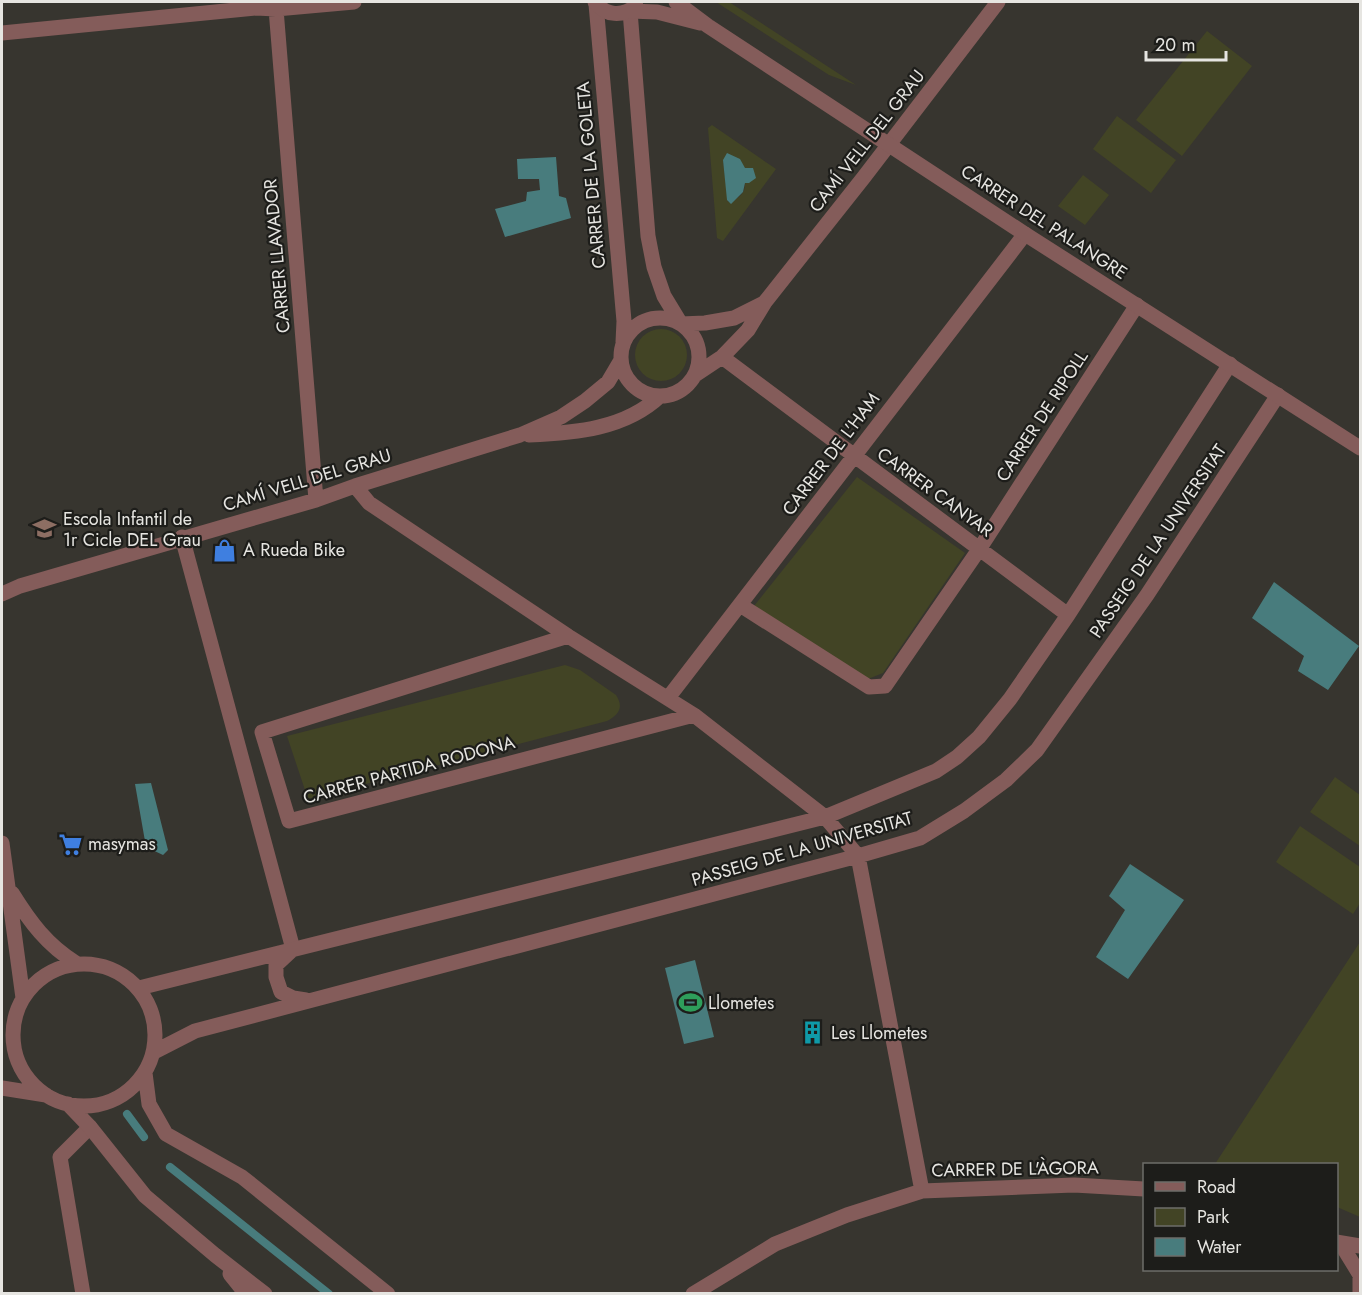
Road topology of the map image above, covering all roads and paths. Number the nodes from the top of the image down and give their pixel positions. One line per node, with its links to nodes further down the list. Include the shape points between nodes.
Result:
1 (354, 2): 6 (street)
2 (676, 2): 7 (street, CARRER DEL PALANGRE)
3 (998, 2): 9 (street, CAMÍ VELL DEL GRAU)
4 (595, 3): 5 (street, CARRER DEL PALANGRE, via 615,14); 14 (street, CARRER DE LA GOLETA)
5 (634, 6): 7 (street, CARRER DEL PALANGRE); 13 (street, via 648,236 664,296)
6 (276, 9): 8 (street); 25 (street, CARRER LLAVADOR)
7 (708, 26): 9 (street, CARRER DEL PALANGRE)
8 (2, 33)
9 (888, 145): 10 (street, CARRER DEL PALANGRE); 11 (street, CAMÍ VELL DEL GRAU)
10 (1025, 234): 12 (street, CARRER DEL PALANGRE); 23 (street, CARRER DE L'HAM)
11 (765, 302): 13 (street, CAMÍ VELL DEL GRAU, via 734,318); 15 (street, CAMÍ VELL DEL GRAU, via 748,330)
12 (1137, 305): 17 (street, CARRER DEL PALANGRE); 27 (street, CARRER DE RIPOLL)
13 (681, 324): 14 (street, via 671,319 648,319 629,332); 18 (street, via 696,341 699,364)
14 (623, 342): 16 (street)
15 (722, 357): 18 (street, CAMÍ VELL DEL GRAU); 23 (street, CARRER CANYAR)
16 (621, 360): 20 (street, via 623,372 638,389); 21 (street, CAMÍ VELL DEL GRAU, via 608,382 585,401 561,417)
17 (1230, 364): 19 (street, CARRER DEL PALANGRE); 30 (street, PASSEIG DE LA UNIVERSITAT)
18 (695, 375): 20 (street, via 680,390)
19 (1278, 395): 22 (street, CARRER DEL PALANGRE); 36 (street, PASSEIG DE LA UNIVERSITAT, via 1147,595 1037,750 1006,780 920,838)
20 (660, 396): 21 (street, CAMÍ VELL DEL GRAU, via 629,417 598,427)
21 (520, 435): 24 (street, CAMÍ VELL DEL GRAU)
22 (1360, 448)
23 (854, 457): 27 (street, CARRER CANYAR); 29 (street, CARRER DE L'HAM)
24 (355, 486): 25 (street, CAMÍ VELL DEL GRAU); 31 (street, via 369,503)
25 (316, 500): 26 (street, CAMÍ VELL DEL GRAU)
26 (182, 537): 28 (street, CAMÍ VELL DEL GRAU); 38 (street)
27 (980, 548): 29 (street, CARRER DE RIPOLL, via 885,686 869,687); 30 (street, CARRER CANYAR)
28 (2, 594)
29 (740, 605): 32 (street, CARRER DE L'HAM)
30 (1068, 615): 34 (street, PASSEIG DE LA UNIVERSITAT, via 1010,699 957,757 936,771)
31 (568, 636): 32 (street); 33 (street, CARRER PARTIDA RODONA, via 262,732 289,822)
32 (668, 698): 33 (street)
33 (694, 715): 34 (street)
34 (825, 818): 36 (street); 38 (street, PASSEIG DE LA UNIVERSITAT)
35 (2, 843): 37 (street)
36 (858, 856): 42 (street, PASSEIG DE LA UNIVERSITAT); 51 (street)
37 (8, 888): 39 (street, via 37,929 57,951); 41 (street)
38 (293, 949): 40 (street, PASSEIG DE LA UNIVERSITAT); 42 (street, PASSEIG DE LA UNIVERSITAT, via 276,965 276,977 282,992 293,998)
39 (76, 963): 40 (street, via 99,964 120,972); 41 (street, via 54,969 36,981)
40 (139, 988): 44 (street, via 151,1008 156,1030)
41 (23, 998): 43 (street)
42 (312, 999): 44 (street, PASSEIG DE LA UNIVERSITAT, via 195,1031)
43 (7, 1042): 47 (street, via 28,1080)
44 (154, 1052): 45 (street)
45 (145, 1073): 48 (street, via 130,1090 110,1102 81,1107); 58 (street, via 149,1104 166,1134 242,1177)
46 (2, 1088): 47 (street)
47 (46, 1095): 48 (street)
48 (68, 1104): 49 (street)
49 (90, 1127): 54 (street, via 146,1196); 55 (street, via 60,1157)
50 (1143, 1189): 51 (street, CARRER DE L'ÀGORA, via 1074,1185)
51 (922, 1191): 59 (street, CARRER DE L'ÀGORA, via 775,1244)
52 (1339, 1243): 53 (street); 60 (street, via 1360,1275)
53 (1360, 1246)
54 (215, 1255): 56 (street); 57 (street)
55 (83, 1293)
56 (246, 1293)
57 (265, 1293)
58 (388, 1293)
59 (693, 1293)
60 (1360, 1293)

